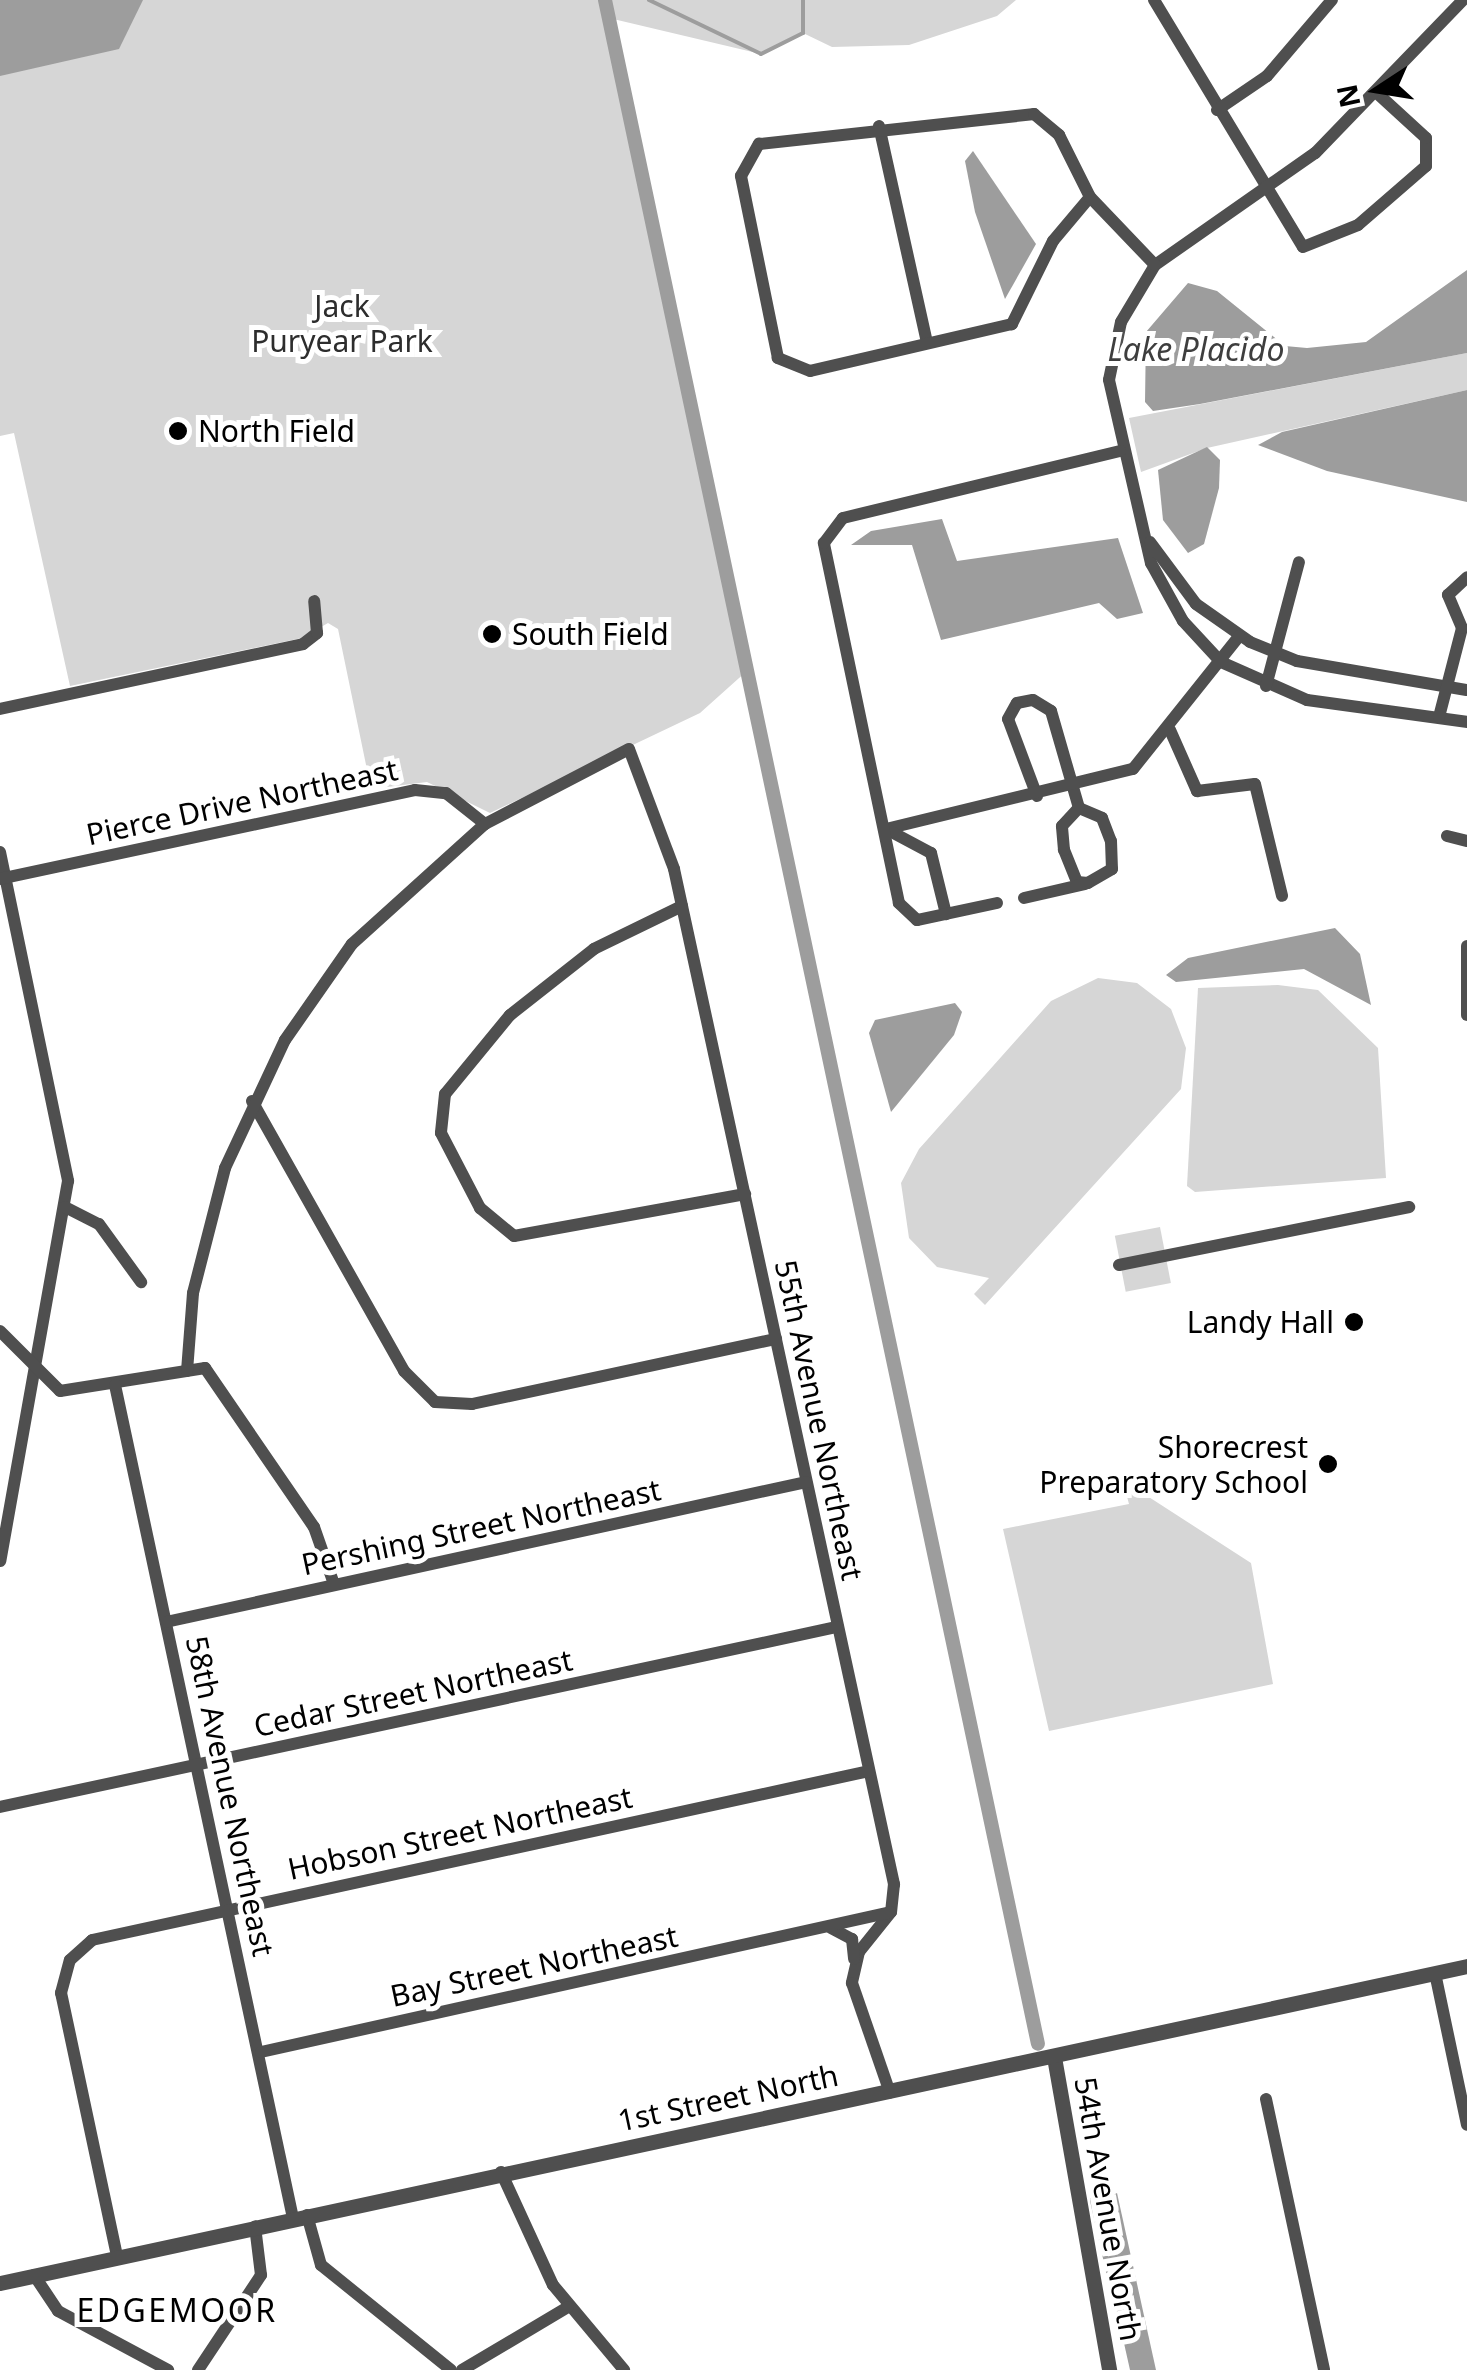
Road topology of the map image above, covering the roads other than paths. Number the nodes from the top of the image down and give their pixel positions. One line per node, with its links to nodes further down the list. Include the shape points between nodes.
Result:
1 (1154, 0): 5 (street)
2 (1332, 0): 5 (street, via 1267,76)
3 (1463, 0): 4 (street)
4 (1379, 95): 7 (street); 7 (street, via 1431,154 1385,205 1318,248 1303,246)
5 (1217, 110): 7 (street)
6 (879, 126): 8 (street, via 1034,114 1059,136); 10 (street); 10 (street, via 746,153 741,176 778,358 810,372)
7 (1262, 191): 9 (street)
8 (1090, 197): 9 (street); 10 (street, via 1053,242 1012,324)
9 (1155, 265): 11 (street, via 1112,350)
10 (927, 342)
11 (1120, 451): 12 (street); 31 (street, via 829,526 824,542)
12 (1143, 532): 17 (street, via 1196,604); 19 (street, via 1165,593)
13 (1299, 562): 18 (street)
14 (1467, 577): 16 (street, via 1448,595)
15 (314, 600): 23 (street, via 318,632 303,644)
16 (1464, 628): 20 (street)
17 (1239, 636): 18 (street); 19 (street)
18 (1276, 653): 20 (street); 21 (street)
19 (1221, 662): 21 (street); 26 (street)
20 (1448, 683): 22 (street); 24 (street)
21 (1266, 686): 24 (street)
22 (1467, 690)
23 (0, 709)
24 (1439, 717): 25 (street)
25 (1467, 722)
26 (1170, 730): 27 (street, via 1133,769); 37 (street, via 1197,791 1255,784)
27 (1070, 789): 28 (street); 28 (street, via 1052,711 1044,701 1017,702 1009,735); 29 (street)
28 (1037, 796): 31 (street)
29 (1079, 808): 36 (street, via 1062,826 1064,850 1077,882); 36 (street, via 1102,818 1114,858)
30 (485, 824): 35 (street, Pierce Drive Northeast, via 446,793 415,790); 40 (street, 55th Avenue Northeast, via 629,749); 44 (street, via 352,944)
31 (886, 829): 41 (street, via 931,853); 41 (street, via 906,918)
32 (1447, 836): 33 (street)
33 (1467, 840)
34 (0, 852): 35 (street)
35 (3, 879): 46 (street, via 61,1121)
36 (1088, 883): 38 (street)
37 (1282, 896)
38 (1024, 898)
39 (997, 903): 41 (street)
40 (682, 906): 45 (street, 55th Avenue Northeast); 45 (street, via 549,981 445,1094 440,1133 480,1208 501,1230 528,1238)
41 (946, 914)
42 (1467, 946): 43 (street)
43 (1467, 1012)
44 (252, 1101): 51 (street, via 404,1371 436,1402 472,1404); 52 (street, via 211,1209)
45 (745, 1194): 51 (street, 55th Avenue Northeast)
46 (65, 1207): 49 (street, via 100,1224 137,1276); 53 (street)
47 (1409, 1207): 48 (street)
48 (1119, 1265)
49 (118, 1279)
50 (0, 1331): 53 (street)
51 (776, 1339): 55 (street, 55th Avenue Northeast)
52 (187, 1371): 54 (street); 57 (street, via 205,1368 284,1482)
53 (34, 1374): 54 (street, via 72,1392); 56 (street)
54 (115, 1386): 58 (street, 58th Avenue Northeast)
55 (806, 1482): 57 (street, Pershing Street Northeast); 59 (street, 55th Avenue Northeast)
56 (0, 1561)
57 (334, 1584): 58 (street, Pershing Street Northeast)
58 (166, 1622): 60 (street, 58th Avenue Northeast)
59 (837, 1627): 60 (street, Cedar Street Northeast); 61 (street, 55th Avenue Northeast)
60 (197, 1765): 62 (street, Cedar Street Northeast); 63 (street, 58th Avenue Northeast)
61 (869, 1771): 63 (street, Hobson Street Northeast); 64 (street, 55th Avenue Northeast)
62 (0, 1808)
63 (228, 1908): 69 (street, 58th Avenue Northeast); 77 (street, Hobson Street Northeast, via 92,1940 70,1960 63,2010)
64 (892, 1912): 65 (street, Bay Street Northeast); 66 (street)
65 (818, 1929): 66 (street, via 846,1933); 69 (street, Bay Street Northeast)
66 (855, 1964): 71 (street, via 854,1992)
67 (1467, 1966): 68 (street, 1st Street North)
68 (1435, 1974): 70 (street, 1st Street North); 73 (street)
69 (261, 2052): 75 (street, 58th Avenue Northeast)
70 (1054, 2058): 71 (street, 1st Street North); 86 (street, 54th Avenue North)
71 (890, 2093): 74 (street, 1st Street North)
72 (1266, 2099): 87 (street)
73 (1467, 2126)
74 (501, 2172): 75 (street, 1st Street North); 80 (street)
75 (300, 2216): 76 (street, 1st Street North); 83 (street, 58th Avenue Northeast, via 315,2258)
76 (256, 2226): 77 (street, 1st Street North); 82 (street, via 264,2267)
77 (117, 2256): 78 (street, 1st Street North)
78 (34, 2275): 79 (street, 1st Street North); 81 (street, via 58,2310)
79 (0, 2283)
80 (568, 2307): 84 (street); 85 (street)
81 (168, 2370)
82 (198, 2370)
83 (451, 2370)
84 (462, 2370)
85 (624, 2370)
86 (1109, 2370)
87 (1324, 2370)

